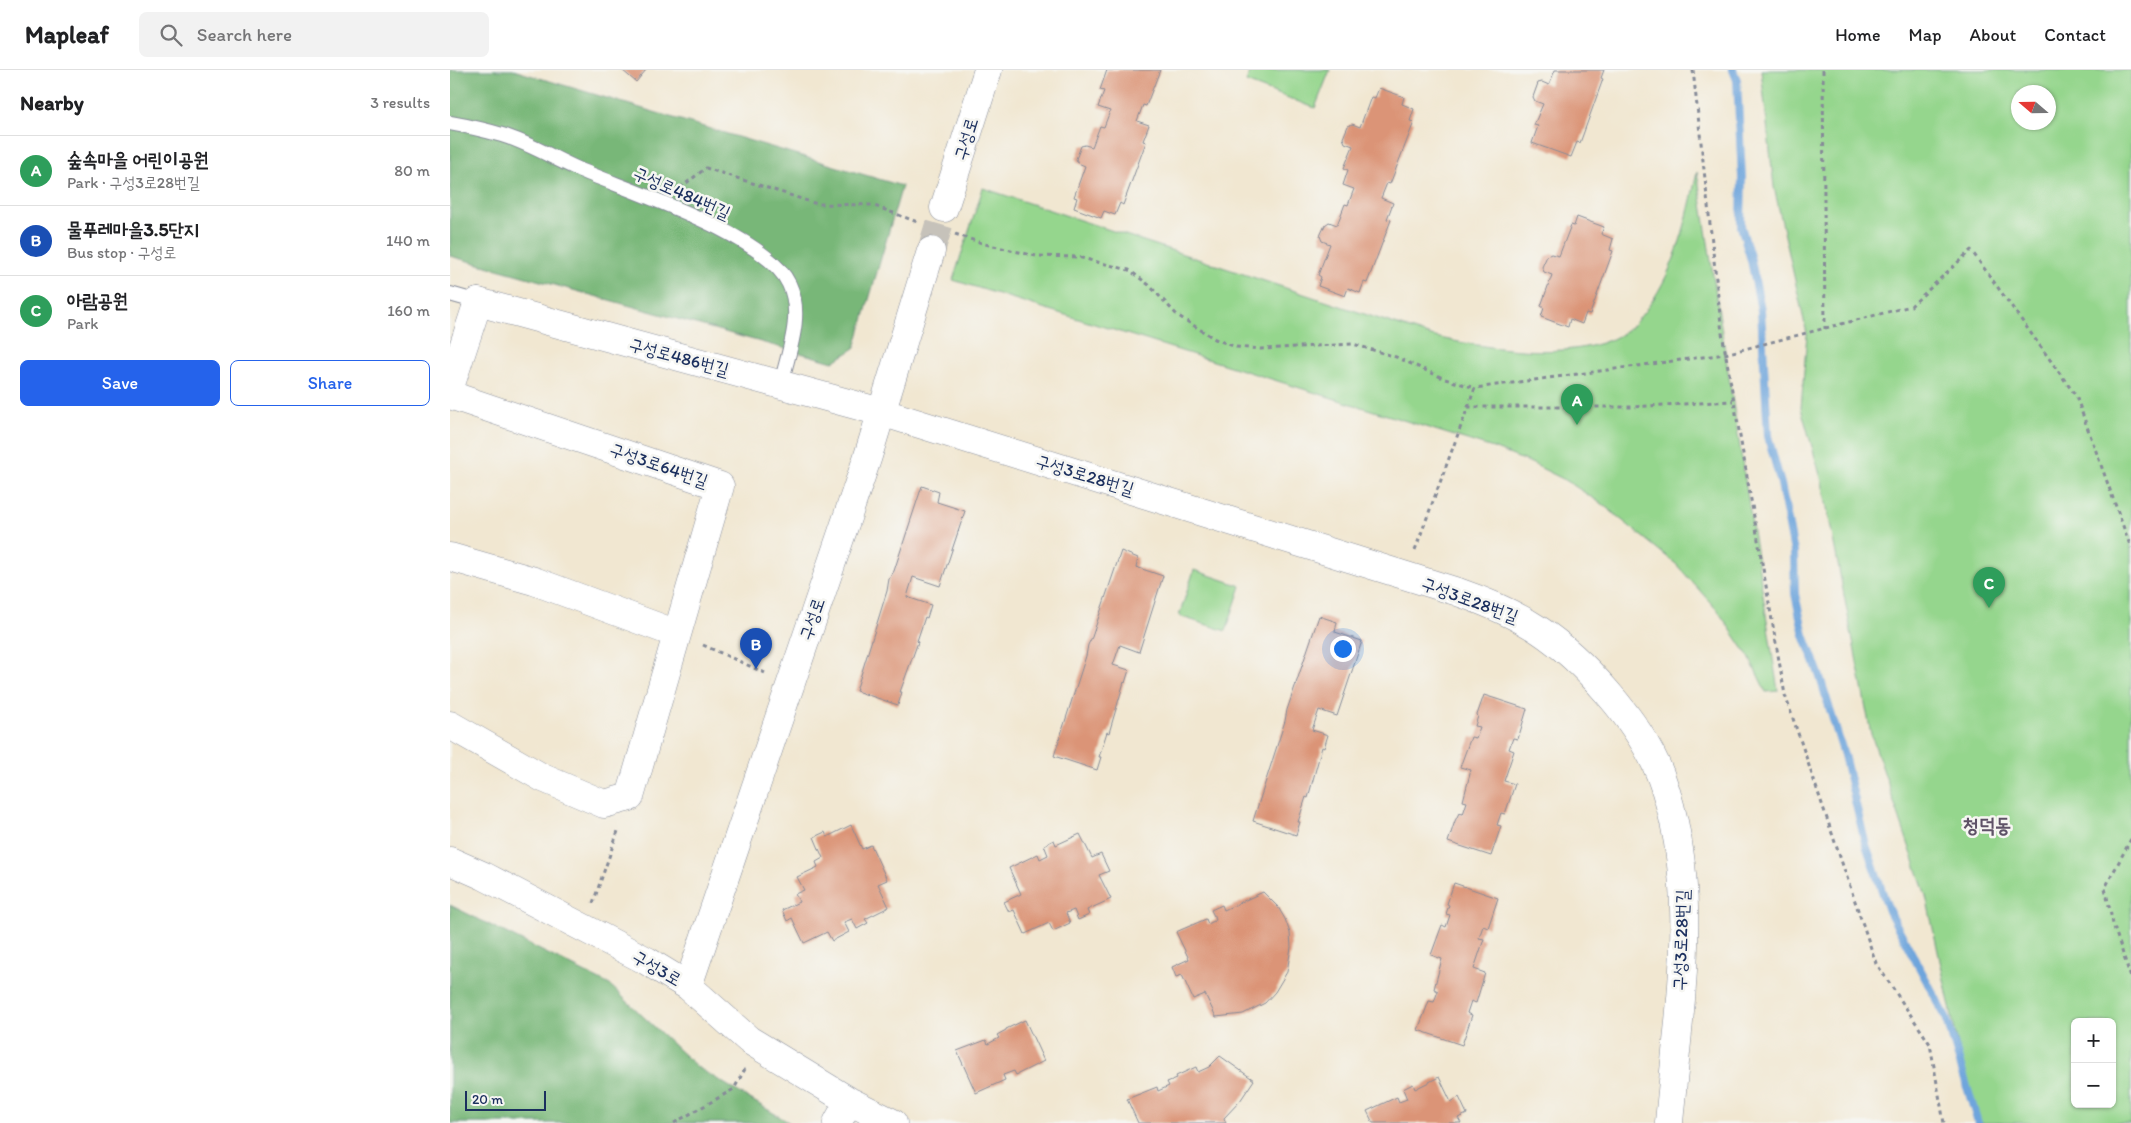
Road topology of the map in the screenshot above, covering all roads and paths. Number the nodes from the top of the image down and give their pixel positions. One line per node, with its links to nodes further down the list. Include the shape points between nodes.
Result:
1 (988, 70): 7 (street, 구성로)
2 (1693, 70): 11 (path)
3 (1823, 70): 10 (path)
4 (450, 123): 5 (lane, 구성로484번길, via 503,135)
5 (662, 203): 6 (path, via 706,168 817,204 872,205); 12 (lane, 구성로484번길, via 737,237 766,258 789,283 795,303 794,328)
6 (922, 223)
7 (941, 230): 14 (path, via 1036,256 1078,257 1129,270 1149,285 1177,315 1215,339 1236,347 1261,349 1353,344); 18 (street, 구성로)
8 (450, 294): 9 (lane)
9 (478, 302): 12 (street, 구성로486번길); 13 (street)
10 (1825, 329): 11 (path); 19 (path, via 1911,306 1971,250 2076,396)
11 (1726, 354): 14 (path); 16 (path)
12 (781, 384): 18 (street, 구성로486번길)
13 (450, 387)
14 (1474, 388): 17 (path)
15 (450, 396): 22 (street, 구성3로64번길, via 720,486)
16 (1733, 401): 17 (path, via 1631,407); 36 (path, via 1785,695 1876,962 1930,1044)
17 (1468, 407): 21 (path)
18 (881, 412): 21 (street, 구성3로28번길); 23 (street, 구성로)
19 (2131, 548)
20 (450, 556): 22 (street, via 534,581)
21 (1405, 577): 35 (street, 구성3로28번길, via 1485,602 1516,614 1538,628 1581,664 1623,711 1659,773 1674,826 1685,902 1685,943)
22 (677, 634): 23 (path); 25 (street, 구성3로64번길)
23 (790, 684): 30 (street, 구성로)
24 (450, 726): 25 (street, via 543,778 604,804)
25 (630, 797): 28 (path)
26 (2131, 839): 29 (path, via 2105,888)
27 (450, 861): 28 (street, 구성3로)
28 (584, 928): 30 (street, 구성3로)
29 (2131, 978)
30 (688, 986): 32 (street, 구성3로, via 749,1040)
31 (734, 1089): 33 (path)
32 (843, 1112): 34 (street, 구성3로)
33 (674, 1123)
34 (893, 1123)
35 (1669, 1123)
36 (1944, 1123)

